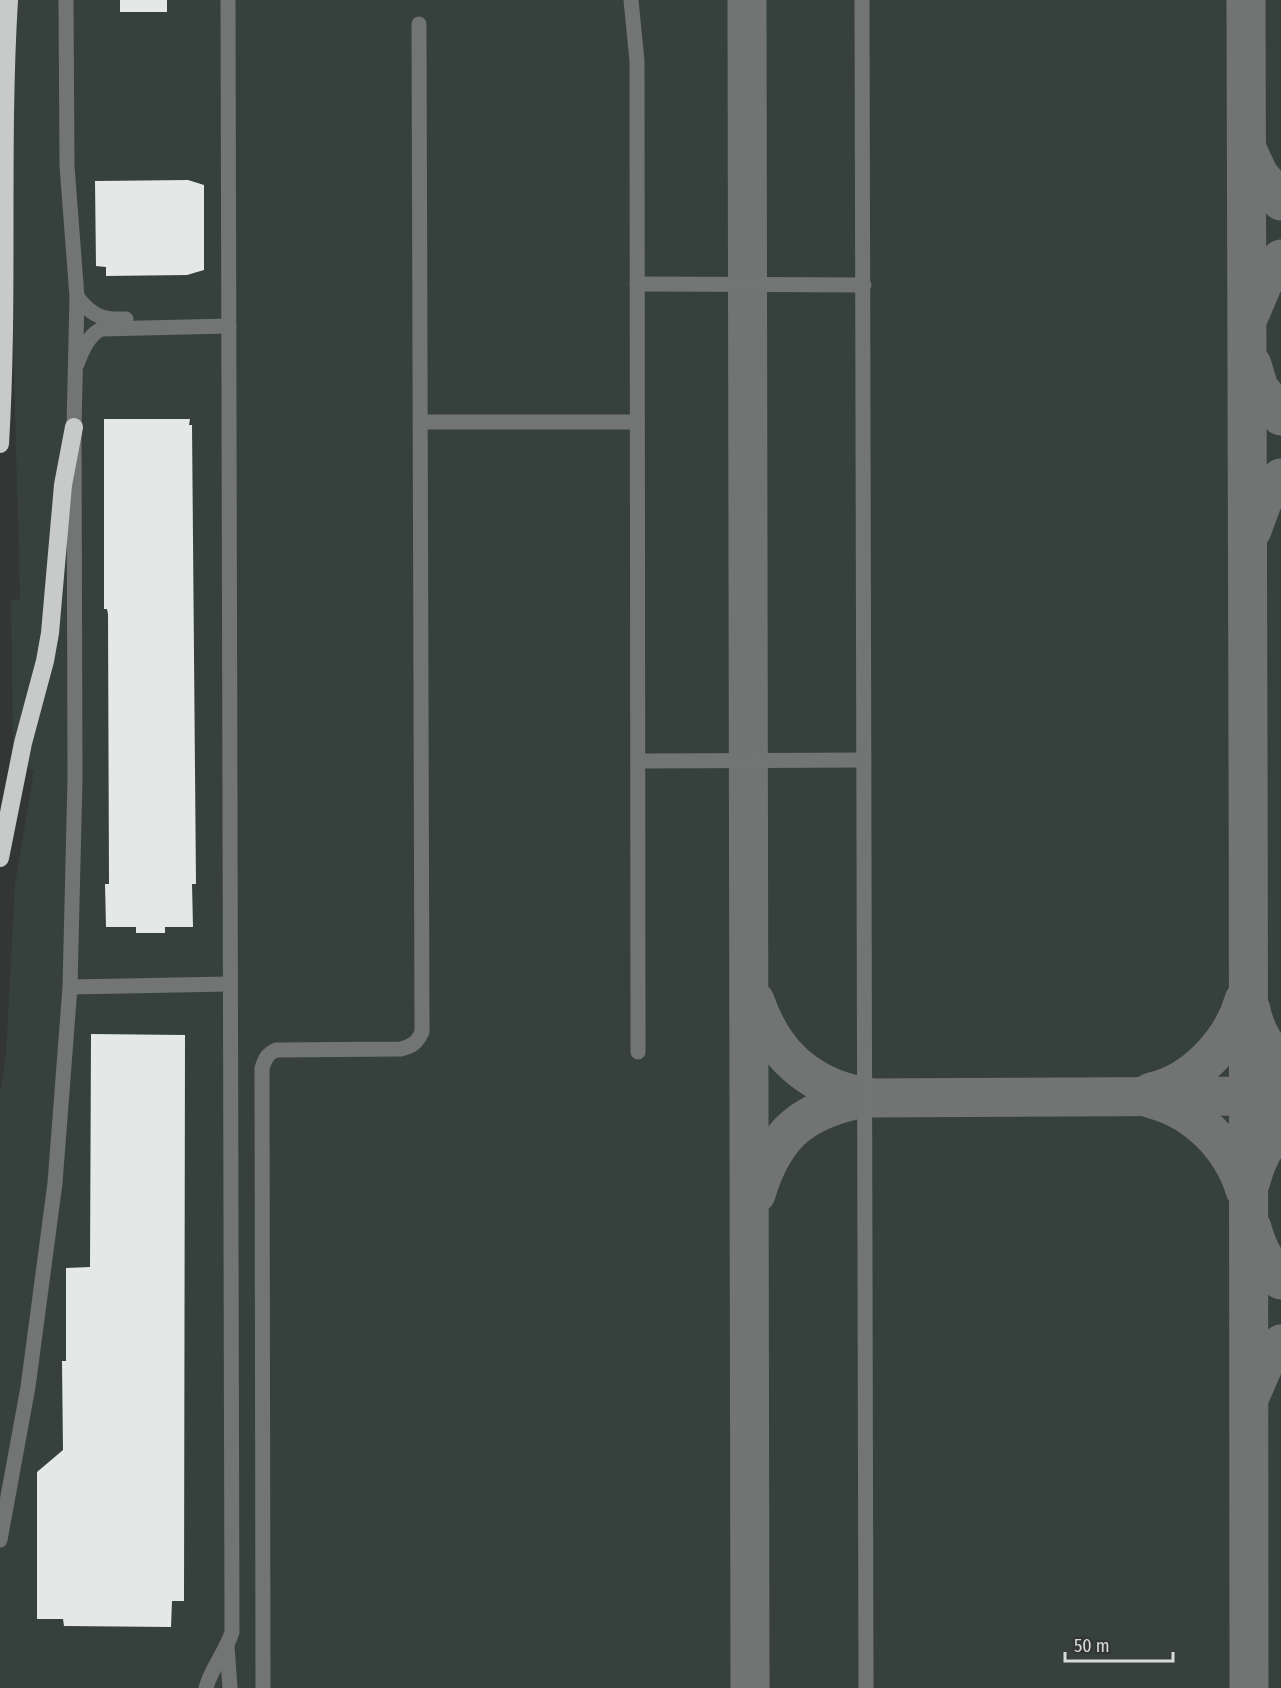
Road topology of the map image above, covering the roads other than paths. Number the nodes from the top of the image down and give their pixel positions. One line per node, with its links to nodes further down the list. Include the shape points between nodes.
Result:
1 (9, 0): 11 (highway, via 2,86)
2 (66, 0): 9 (street, via 67,166)
3 (228, 0): 10 (street)
4 (631, 0): 7 (street, via 637,61)
5 (862, 0): 8 (street)
6 (419, 24): 13 (street)
7 (637, 284): 8 (street); 14 (street)
8 (864, 285): 17 (street)
9 (76, 297): 10 (street, via 101,318); 12 (street)
10 (229, 322): 12 (street, via 101,329 82,350); 20 (street)
11 (1, 329): 16 (highway)
12 (75, 369): 15 (street)
13 (421, 422): 14 (street); 27 (street, via 422,1032 416,1043 401,1049 276,1050 264,1060 262,1068)
14 (637, 422): 18 (street)
15 (74, 427): 19 (highway, via 63,485 50,633); 21 (street, via 75,779)
16 (0, 444)
17 (864, 760): 18 (street); 28 (street)
18 (638, 761): 22 (street)
19 (0, 858)
20 (229, 984): 21 (street); 24 (street, via 232,1632)
21 (70, 987): 23 (street, via 56,1183 28,1387)
22 (639, 1052)
23 (0, 1540)
24 (227, 1646): 25 (street); 26 (street)
25 (206, 1688)
26 (230, 1688)
27 (263, 1688)
28 (866, 1688)

